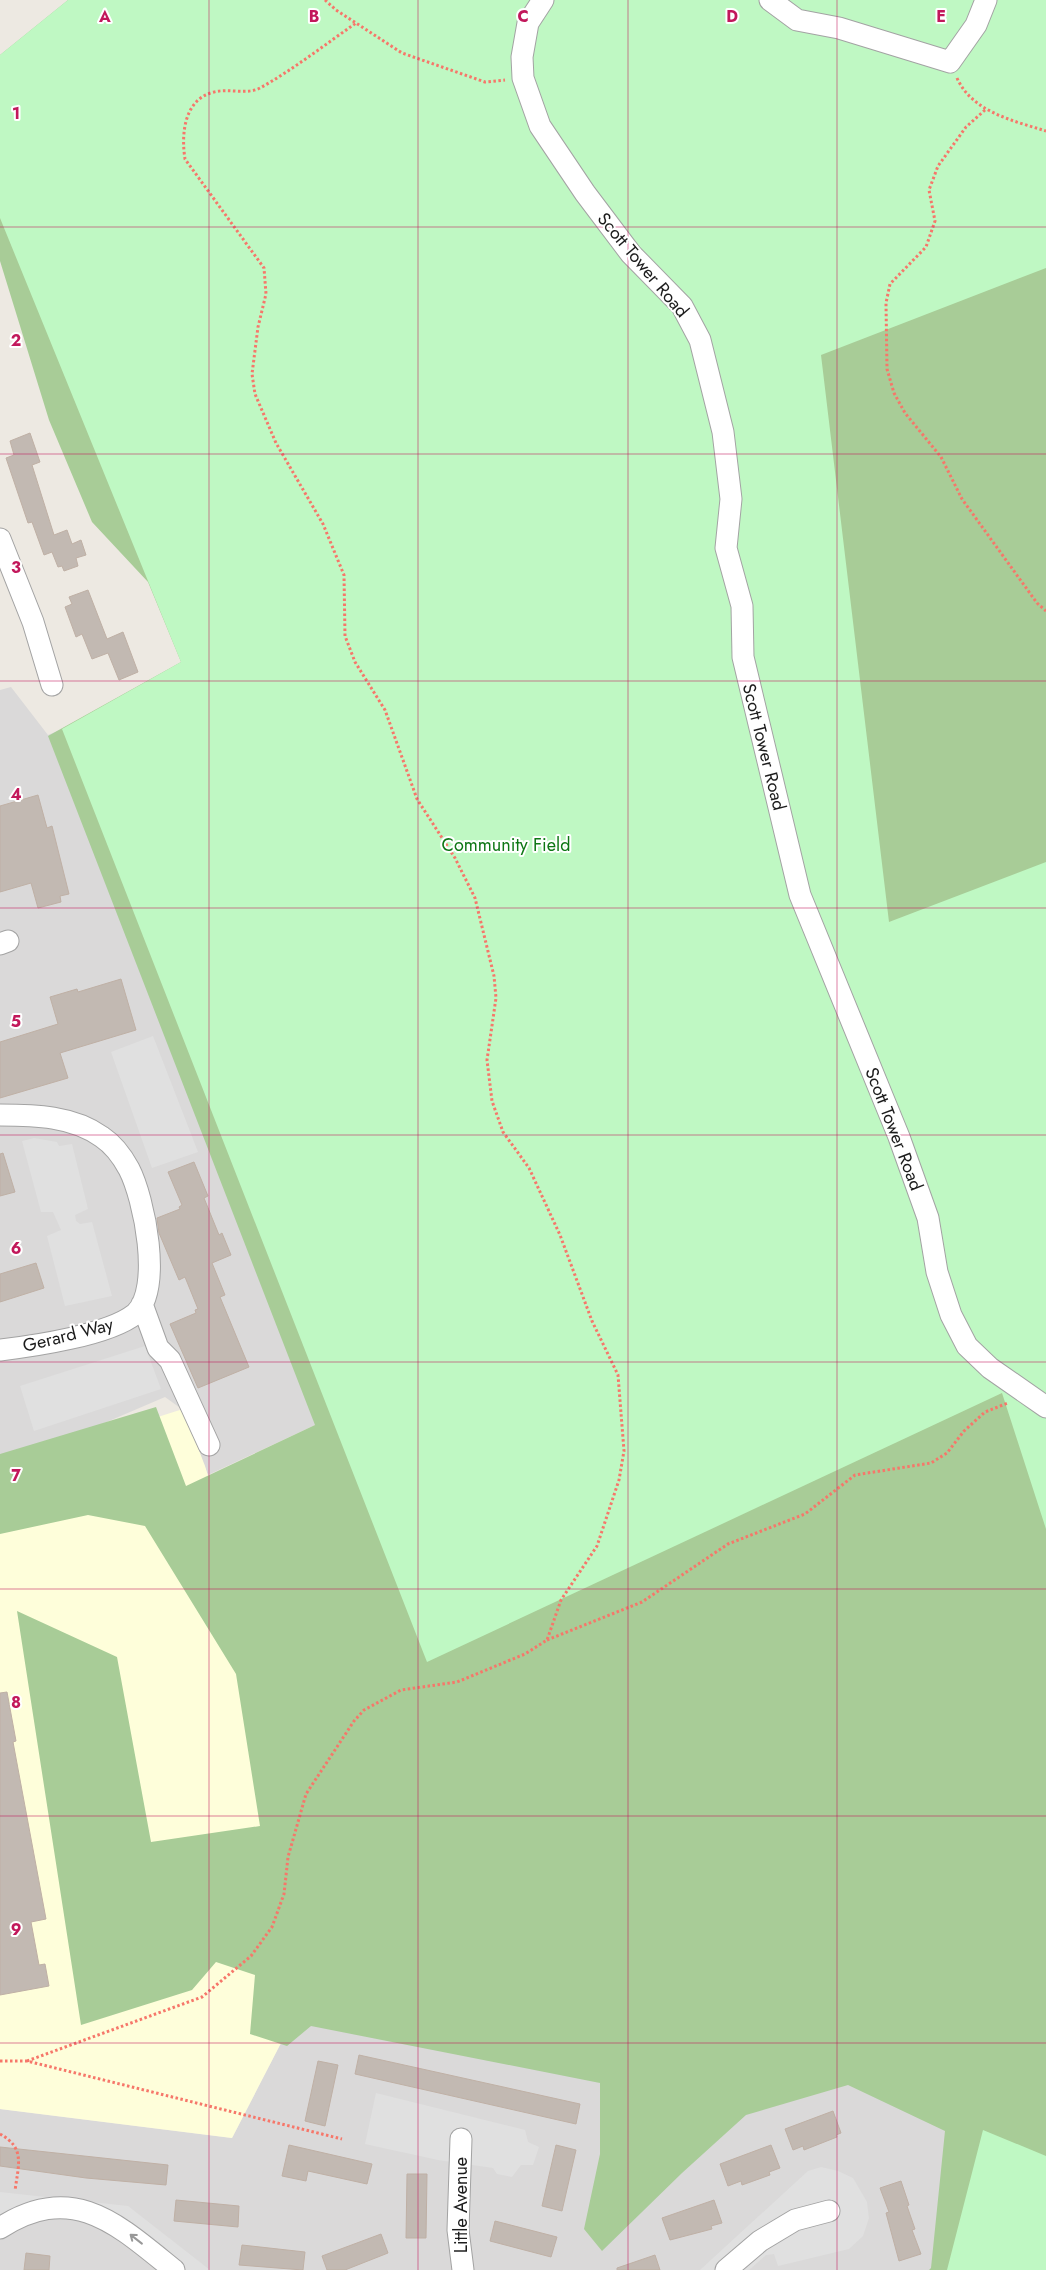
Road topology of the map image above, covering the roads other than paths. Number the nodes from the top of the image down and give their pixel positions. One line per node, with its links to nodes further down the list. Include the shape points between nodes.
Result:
1 (543, 0): 10 (street, Scott Tower Road, via 528,23 522,57 522,78 540,126 631,254 682,306 700,340 723,432 732,499 726,548 742,606 742,657 800,895 928,1218 937,1272 951,1315 967,1346 990,1368)
2 (770, 0): 3 (street, via 797,20 839,28 950,62 976,25)
3 (986, 0)
4 (0, 539): 5 (street)
5 (4, 564): 6 (street, via 34,622)
6 (52, 686)
7 (0, 1115): 8 (street, via 50,1117 70,1122 102,1137 122,1157 140,1199 149,1254 149,1285)
8 (142, 1304): 9 (street, Gerard Way, via 124,1321 110,1326 62,1340); 11 (street, via 158,1348 170,1360)
9 (0, 1350)
10 (1038, 1401)
11 (209, 1445)
12 (461, 2140): 16 (street, Little Avenue, via 458,2230)
13 (829, 2211): 17 (street, via 795,2220 760,2241)
14 (0, 2228): 15 (street, one-way to 14, via 132,2235 104,2219 72,2207 43,2208)
15 (174, 2270)
16 (462, 2270)
17 (726, 2270)

